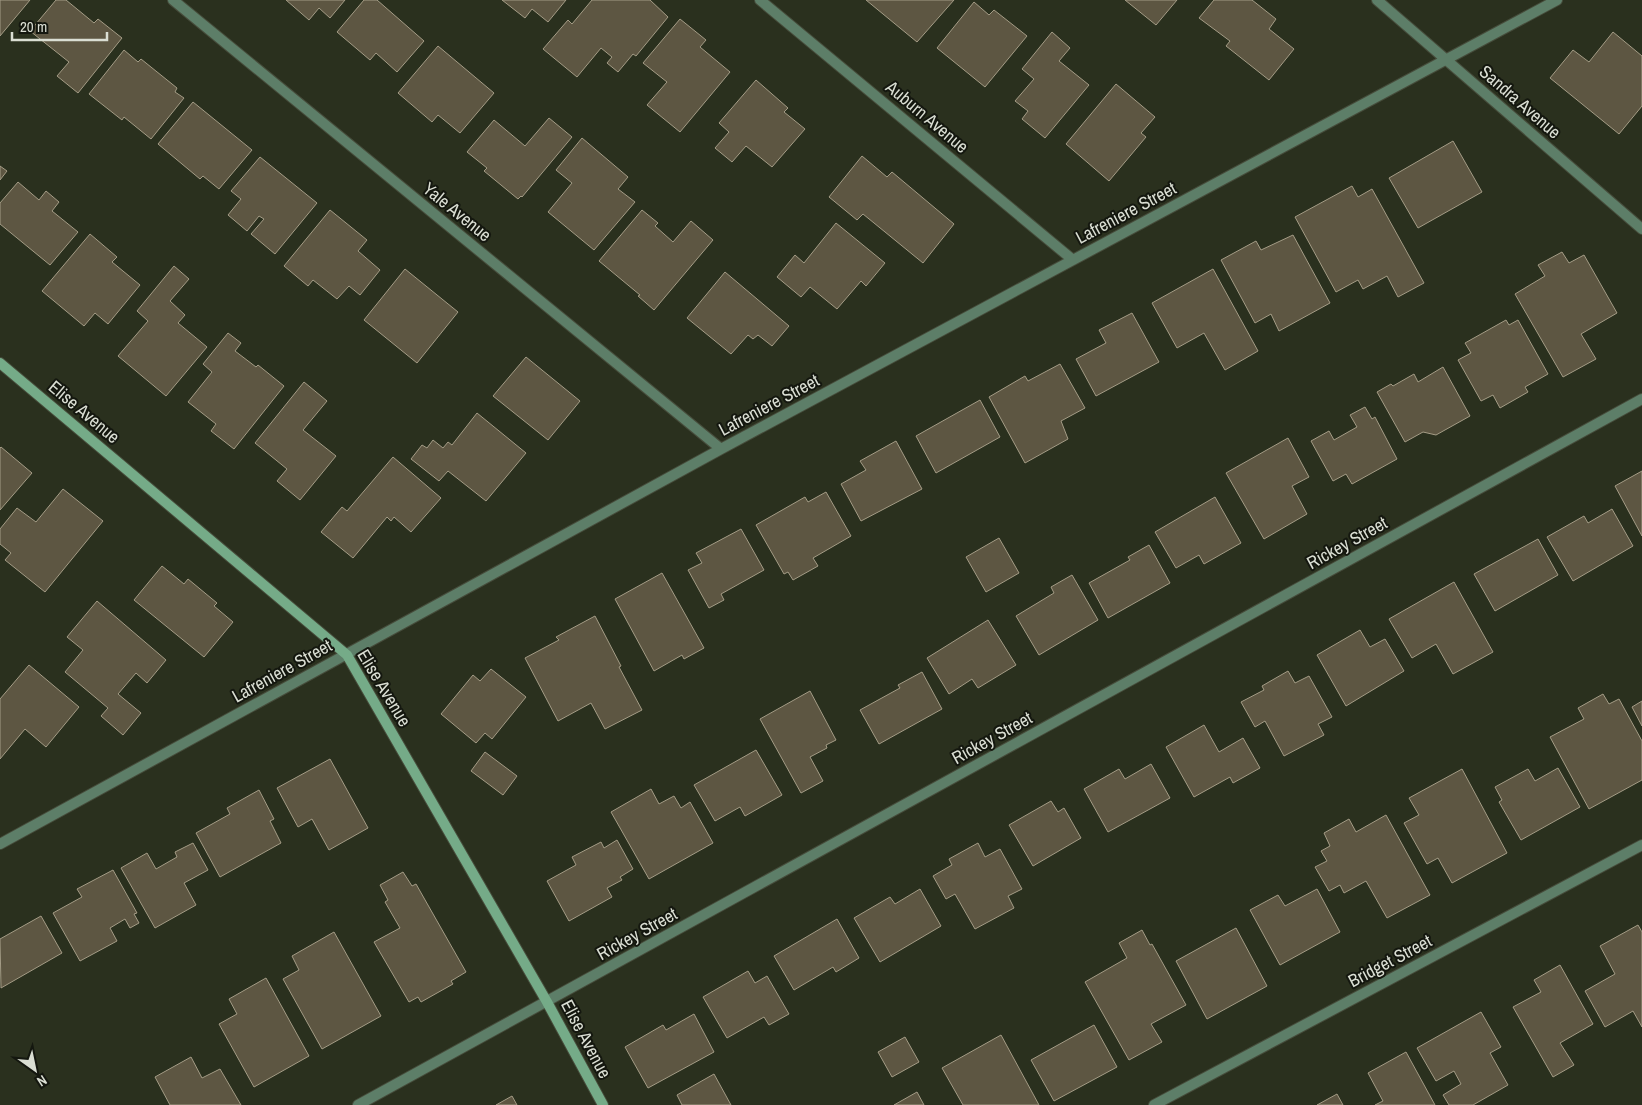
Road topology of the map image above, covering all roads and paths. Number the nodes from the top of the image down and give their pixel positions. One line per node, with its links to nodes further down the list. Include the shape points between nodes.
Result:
1 (173, 0): 10 (street, Yale Avenue)
2 (760, 0): 7 (street, Auburn Avenue)
3 (1377, 0): 5 (street, Sandra Avenue)
4 (1557, 0): 5 (street, Lafreniere Street)
5 (1447, 60): 6 (street, Sandra Avenue); 7 (street, Lafreniere Street)
6 (1642, 229)
7 (1073, 260): 10 (street, Lafreniere Street)
8 (0, 363): 11 (street, Elise Avenue)
9 (1642, 400): 14 (street, Rickey Street)
10 (721, 449): 11 (street, Lafreniere Street)
11 (347, 655): 12 (street, Lafreniere Street); 14 (street, Elise Avenue)
12 (0, 844)
13 (1642, 845): 17 (street, Bridget Street)
14 (547, 1002): 15 (street, Rickey Street); 16 (street, Elise Avenue)
15 (358, 1105)
16 (603, 1105)
17 (1154, 1105)

